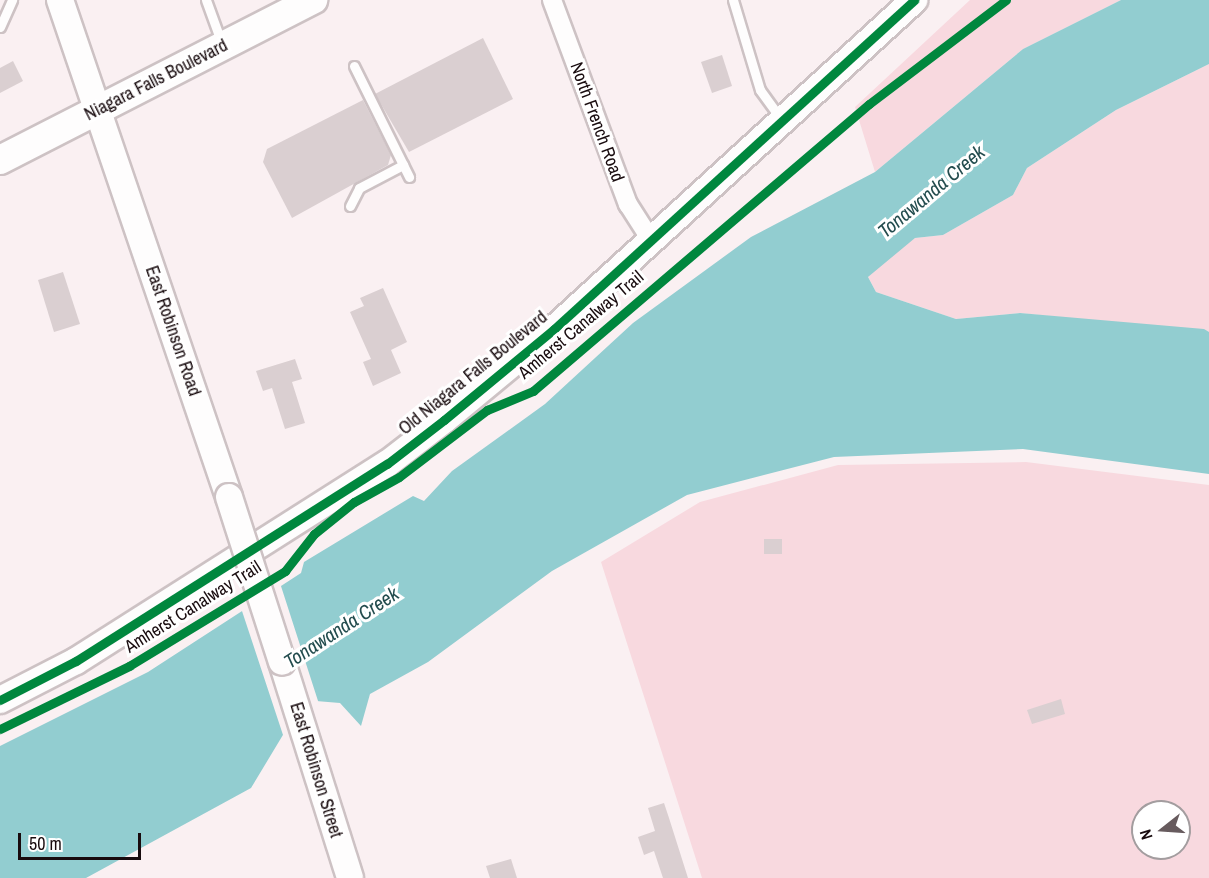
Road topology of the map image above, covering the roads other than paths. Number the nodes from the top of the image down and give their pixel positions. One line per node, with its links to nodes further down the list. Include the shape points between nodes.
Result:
1 (10, 0): 8 (lane)
2 (60, 0): 11 (street, East Robinson Road)
3 (206, 0): 9 (lane)
4 (313, 0): 9 (main road, Niagara Falls Boulevard)
5 (552, 0): 17 (street, North French Road, via 628,204)
6 (733, 0): 12 (lane, via 760,90)
7 (914, 0): 12 (street, Old Niagara Falls Boulevard)
8 (0, 27)
9 (222, 46): 11 (main road, Niagara Falls Boulevard)
10 (354, 66): 14 (lane)
11 (98, 110): 13 (main road, Niagara Falls Boulevard); 18 (street, East Robinson Road, bridge)
12 (783, 121): 17 (street, Old Niagara Falls Boulevard)
13 (0, 160)
14 (403, 165): 15 (lane); 16 (lane, via 359,188)
15 (409, 177)
16 (351, 206)
17 (651, 240): 19 (street, Old Niagara Falls Boulevard, via 500,376 387,464 76,661)
18 (282, 662): 20 (street, East Robinson Street)
19 (0, 700)
20 (350, 878)

